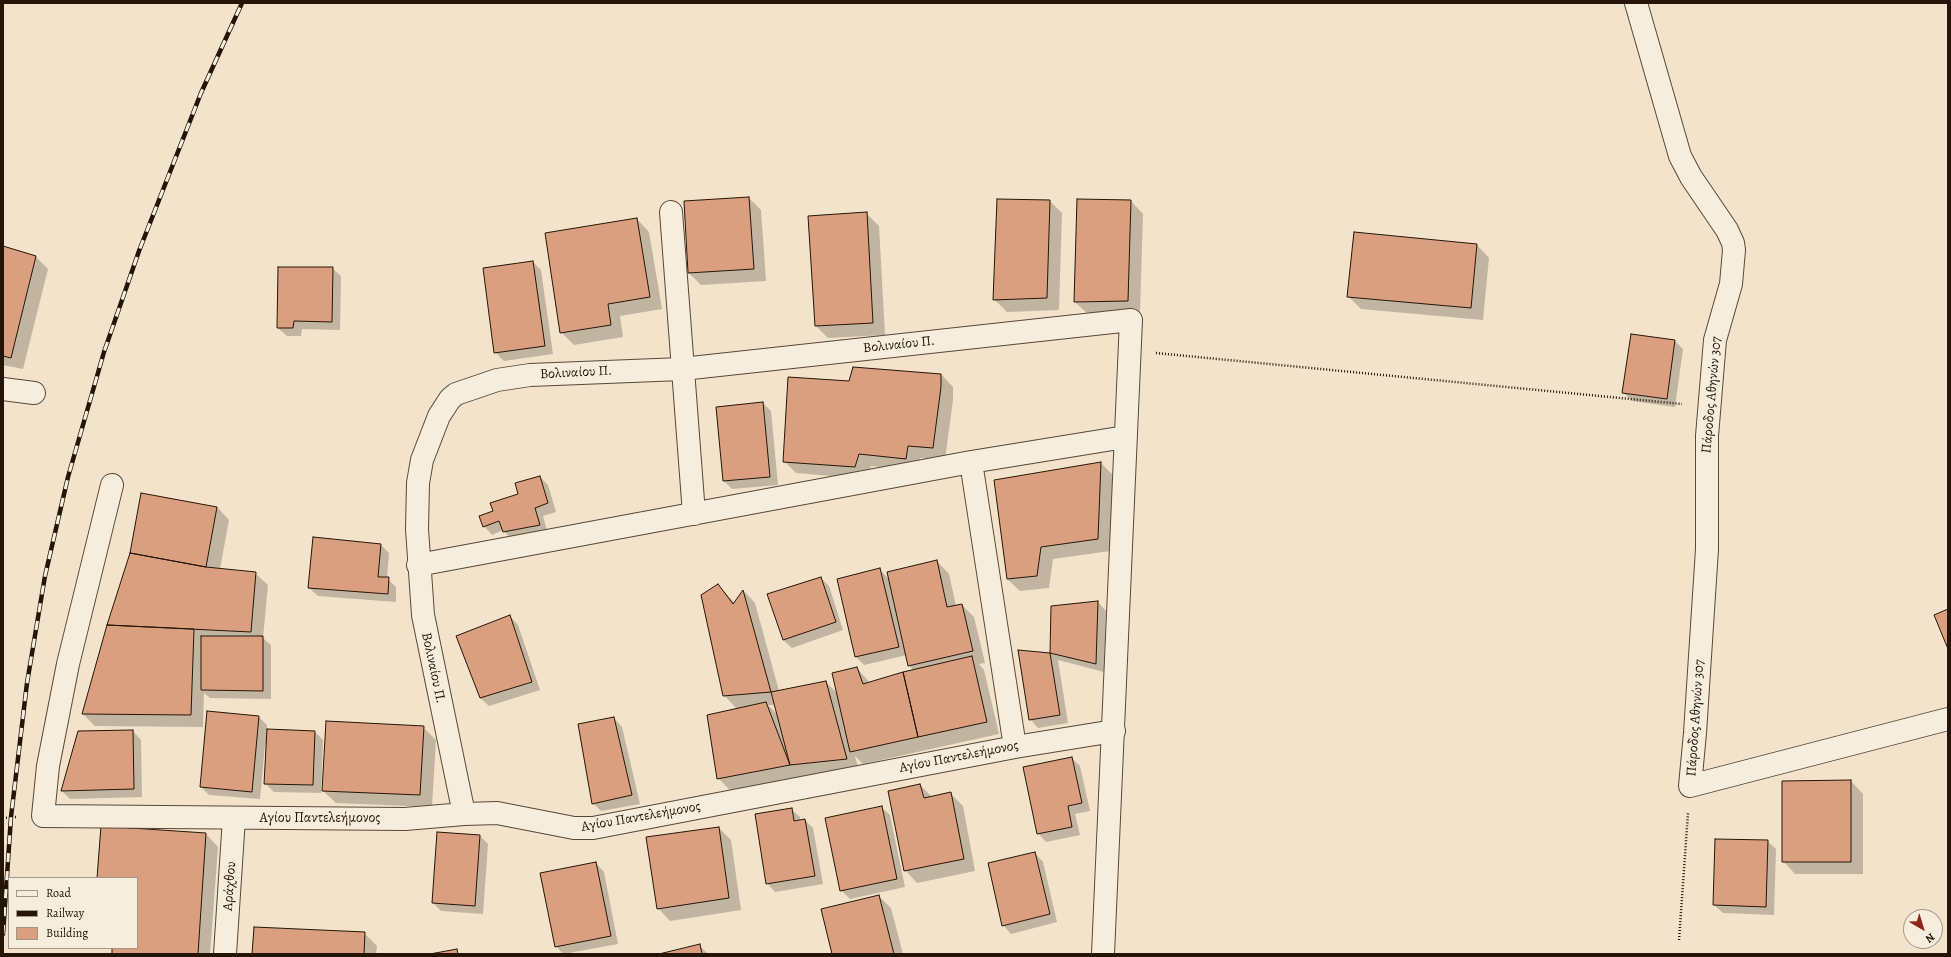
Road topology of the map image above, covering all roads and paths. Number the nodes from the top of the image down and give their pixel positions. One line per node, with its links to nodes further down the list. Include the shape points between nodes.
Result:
1 (1636, 3): 7 (street, Πάροδος Αθηνών 307, via 1672,132 1684,164 1733,243 1731,284 1715,340)
2 (671, 212): 4 (street)
3 (1129, 350): 4 (street, Βολιναίου Π., via 1130,320); 7 (path); 8 (street)
4 (682, 369): 11 (street); 12 (street, Βολιναίου Π., via 530,375 497,380 456,394 439,416 422,460 417,506)
5 (3, 389): 6 (street)
6 (34, 392)
7 (1709, 407): 16 (street, Πάροδος Αθηνών 307, via 1706,443 1704,599)
8 (1125, 437): 9 (street); 14 (street)
9 (970, 462): 11 (street); 15 (street)
10 (112, 485): 18 (street, Αγίου Παντελεήμονος, via 68,664 48,766 43,816)
11 (694, 514): 12 (street)
12 (418, 565): 17 (street, Βολιναίου Π., via 425,629)
13 (1948, 719): 16 (street)
14 (1114, 731): 15 (street, Αγίου Παντελεήμονος); 21 (street)
15 (1015, 747): 17 (street, Αγίου Παντελεήμονος, via 593,828 574,828 497,813)
16 (1690, 786): 19 (path)
17 (464, 814): 18 (street, Αγίου Παντελεήμονος, via 405,819)
18 (234, 818): 20 (street, Αράχθου)
19 (1679, 940)
20 (225, 954)
21 (1103, 954)

